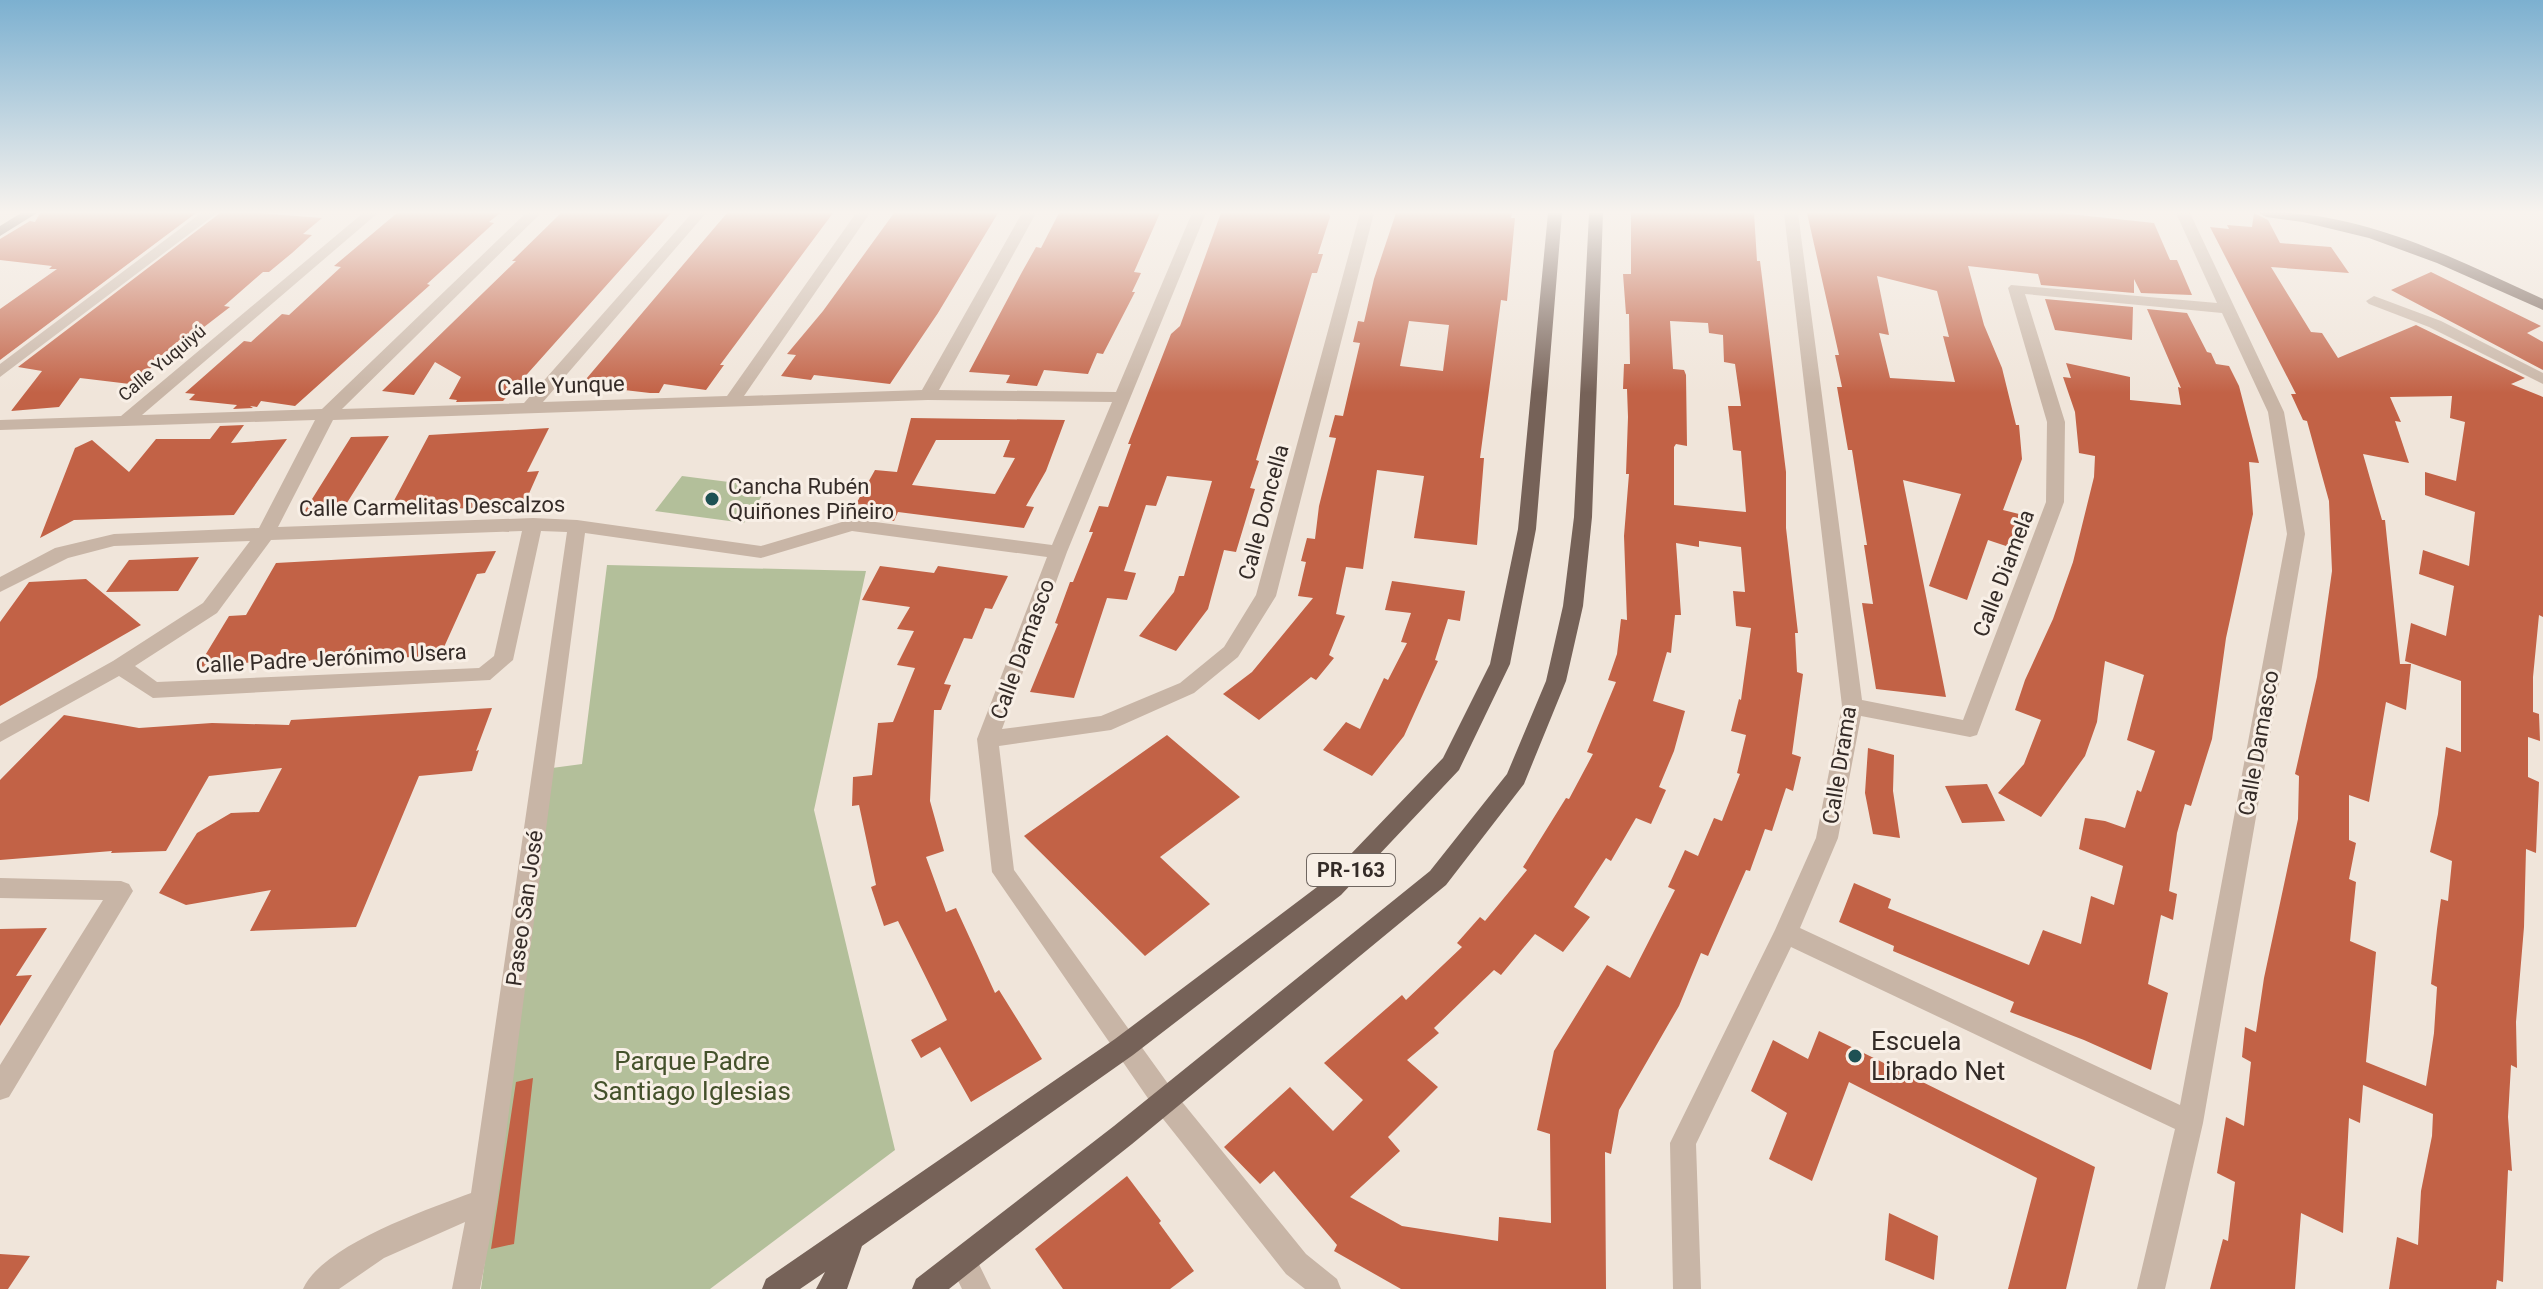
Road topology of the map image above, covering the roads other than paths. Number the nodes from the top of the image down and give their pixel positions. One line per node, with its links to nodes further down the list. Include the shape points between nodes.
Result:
1 (131, 273): 17 (street)
2 (300, 273): 24 (street, Calle Yuquiyú)
3 (472, 273): 23 (street)
4 (647, 273): 22 (street)
5 (821, 273): 21 (street)
6 (996, 273): 19 (street)
7 (1174, 273): 20 (street, Calle Damasco)
8 (1351, 273): 34 (street, Calle Doncella, via 1266,596 1231,652 1187,688 1104,724)
9 (1550, 273): 37 (main road, PR-163, via 1527,529 1500,664 1451,764 1333,888)
10 (1593, 273): 39 (main road, PR-163, via 1583,517 1573,606 1556,681 1516,778 1438,878)
11 (1798, 273): 32 (street, Calle Drama)
12 (2212, 273): 16 (street, Calle Damasco)
13 (2473, 273): 15 (main road)
14 (2374, 301): 18 (street, via 2435,324)
15 (2543, 305)
16 (2229, 309): 32 (street, Calle Diamela, via 2016,288 2056,422 2055,502 1970,729); 40 (street, Calle Damasco, via 2276,412 2296,534)
17 (0, 372)
18 (2543, 379)
19 (928, 395): 20 (street, Calle Yunque); 21 (street, Calle Yunque)
20 (1123, 397): 29 (street, Calle Damasco)
21 (732, 401): 22 (street, Calle Yunque)
22 (528, 409): 23 (street, Calle Yunque)
23 (327, 414): 24 (street, Calle Yunque); 28 (street)
24 (126, 420): 25 (street, Calle Yunque)
25 (0, 425)
26 (533, 524): 27 (street, Calle Carmelitas Descalzos); 28 (street, Calle Carmelitas Descalzos); 31 (street, Calle Padre Jerónimo Usera, via 503,660 483,675 153,690)
27 (577, 526): 29 (street, Calle Carmelitas Descalzos, via 761,552 852,525); 41 (street, Paseo San José)
28 (265, 535): 30 (street, Calle Carmelitas Descalzos, via 114,540 62,553); 31 (street, via 210,608)
29 (1058, 552): 34 (street, Calle Damasco)
30 (0, 585)
31 (120, 666): 33 (street)
32 (1852, 706): 36 (street, Calle Drama, via 1827,838)
33 (0, 734)
34 (988, 739): 37 (street, Calle Damasco, via 1003,872)
35 (0, 888): 38 (street, via 121,891)
36 (1786, 933): 40 (street); 51 (street, Calle Drama, via 1683,1143)
37 (1124, 1047): 39 (street, Calle Damasco); 42 (main road, PR-163)
38 (0, 1088)
39 (1165, 1101): 43 (main road, PR-163); 50 (street, Calle Damasco, via 1296,1264)
40 (2190, 1123): 52 (street, Calle Damasco)
41 (483, 1202): 44 (street, Paseo San José); 45 (street, via 390,1237 339,1268)
42 (851, 1237): 46 (main road, PR-163); 47 (main road)
43 (963, 1262): 48 (main road, PR-163); 49 (street)
44 (459, 1287)
45 (317, 1289)
46 (776, 1289)
47 (830, 1289)
48 (926, 1289)
49 (977, 1289)
50 (1327, 1289)
51 (1687, 1289)
52 (2151, 1289)

